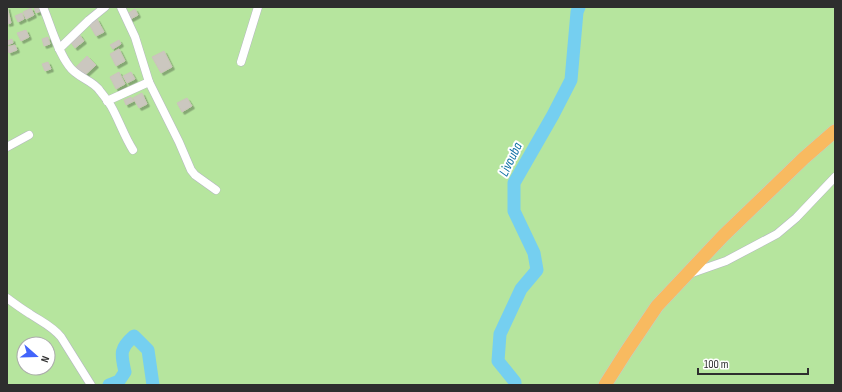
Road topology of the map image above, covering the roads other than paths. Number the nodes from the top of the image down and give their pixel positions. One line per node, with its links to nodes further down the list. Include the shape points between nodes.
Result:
1 (42, 7): 5 (street)
2 (105, 7): 5 (street)
3 (121, 7): 7 (street, via 135,37)
4 (258, 7): 6 (street)
5 (59, 49): 8 (street, via 75,73 95,85)
6 (241, 62)
7 (149, 82): 8 (street); 14 (street, via 191,170)
8 (107, 101): 12 (street)
9 (835, 131): 15 (highway)
10 (30, 135): 11 (street)
11 (7, 146)
12 (133, 150)
13 (835, 177): 15 (street, via 777,234 726,260)
14 (216, 190)
15 (684, 276): 18 (highway, via 657,306)
16 (7, 298): 17 (street, via 49,325 61,336)
17 (89, 382)
18 (605, 385)

